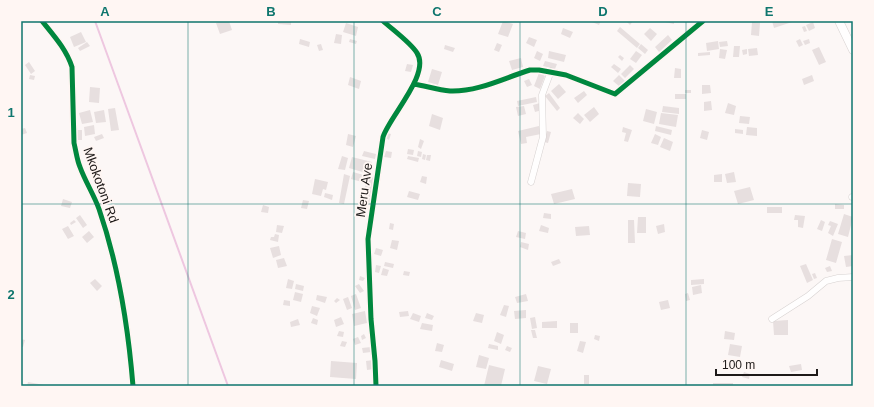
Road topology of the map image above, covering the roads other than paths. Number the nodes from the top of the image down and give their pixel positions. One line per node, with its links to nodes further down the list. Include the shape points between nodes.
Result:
1 (42, 21): 11 (street, Mkokotoni Rd, via 60,44 72,67 76,156 99,208 113,257 125,311)
2 (383, 21): 7 (street, Meru Ave, via 418,54 420,63)
3 (703, 21): 6 (street, via 615,94 566,75)
4 (840, 21): 5 (street)
5 (853, 50)
6 (551, 72): 7 (street, via 530,70 477,88 460,90 443,90); 8 (street, via 543,91 543,137)
7 (414, 84): 12 (street, Meru Ave, via 385,130 368,239)
8 (531, 182)
9 (853, 277): 10 (street, via 826,281)
10 (772, 319)
11 (133, 386)
12 (376, 386)

